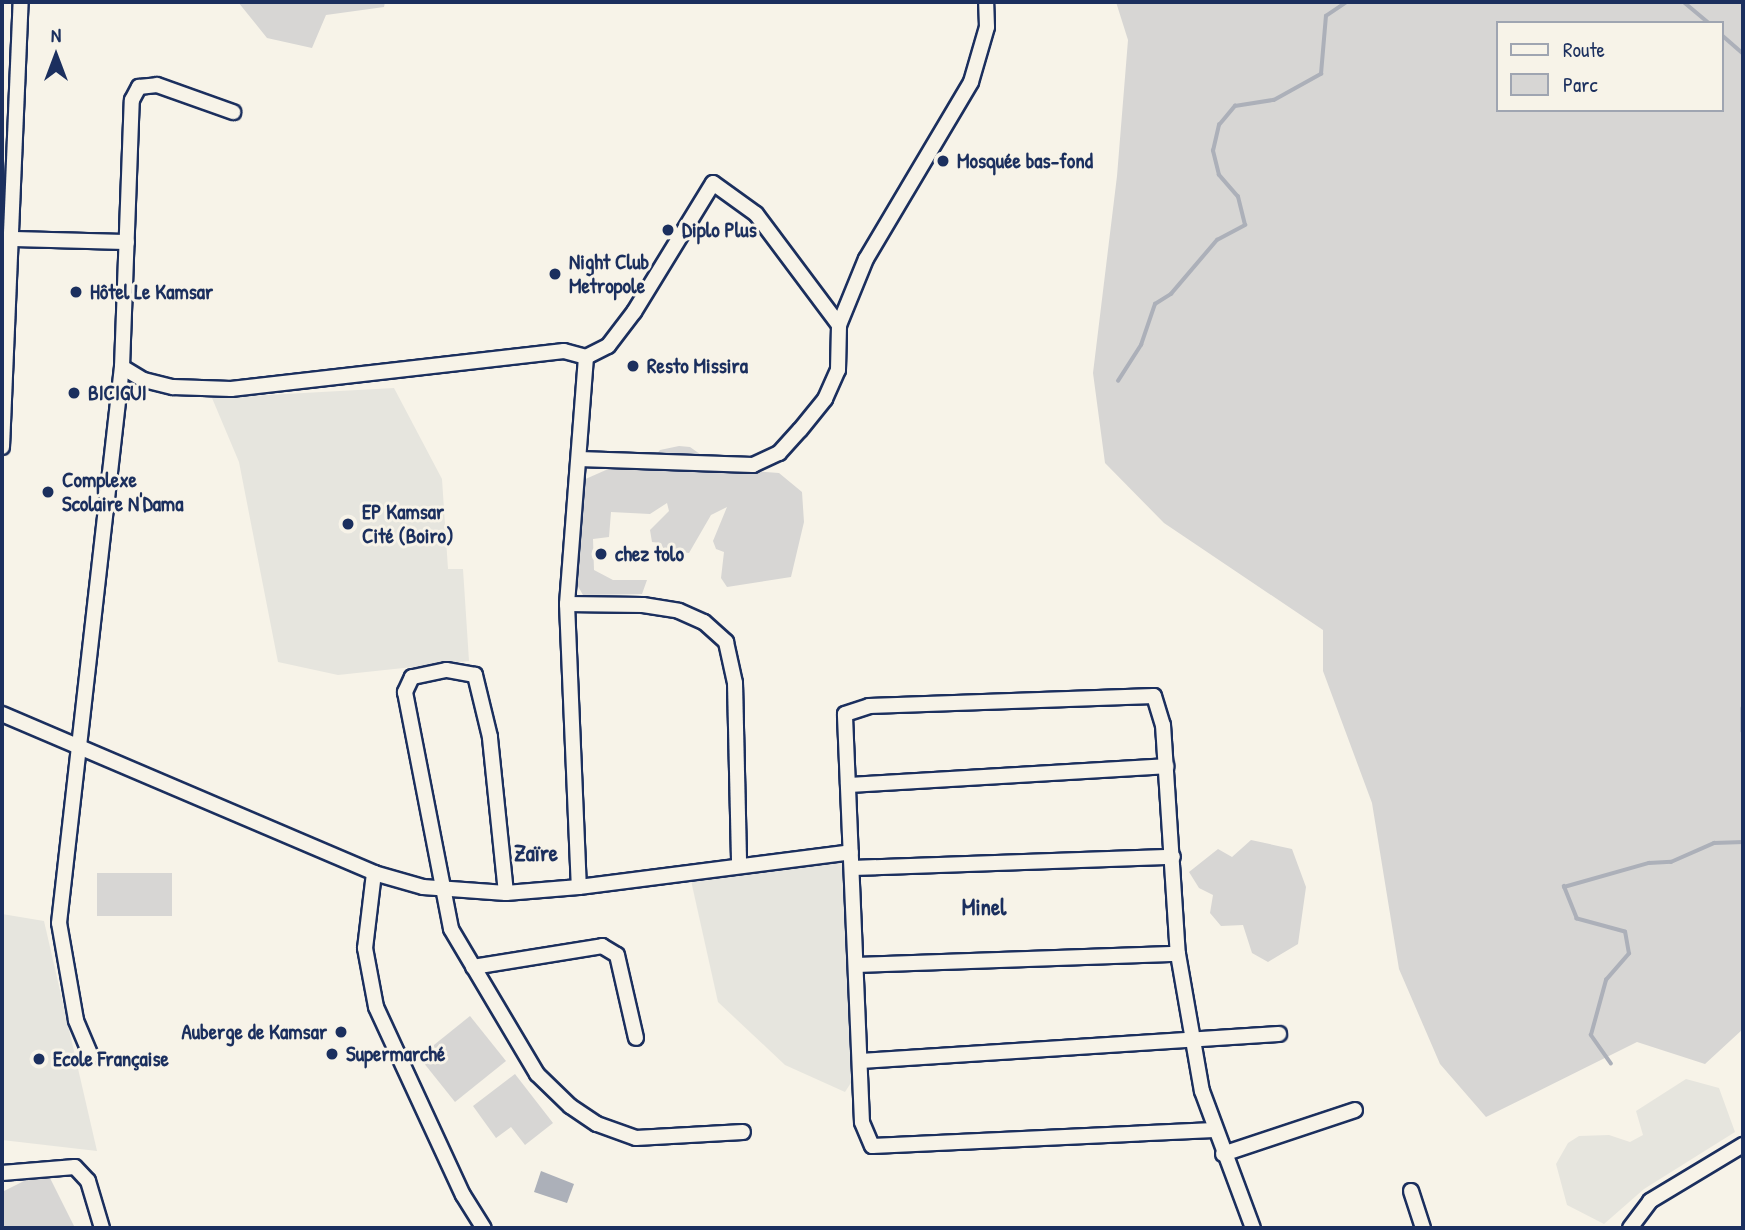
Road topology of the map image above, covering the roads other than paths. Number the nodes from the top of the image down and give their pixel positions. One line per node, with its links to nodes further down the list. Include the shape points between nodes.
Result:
1 (21, 2): 4 (street)
2 (986, 2): 6 (street, via 987,27 971,82 866,259)
3 (233, 112): 5 (street, via 157,85 139,87 132,100)
4 (12, 239): 5 (street); 9 (street)
5 (127, 242): 8 (street)
6 (839, 325): 7 (street, via 756,214 713,183 634,312 608,346); 10 (street, via 838,370 831,385 779,453 753,465)
7 (586, 357): 8 (street, via 564,351 231,389 173,387 144,380); 10 (street)
8 (122, 367): 13 (street)
9 (3, 437)
10 (579, 458): 11 (street)
11 (567, 604): 18 (street, via 643,605 679,611 704,622 726,642 735,683); 21 (street)
12 (2, 714): 13 (street)
13 (82, 745): 20 (street); 30 (street, via 59,923 76,1020)
14 (1166, 766): 15 (street); 15 (street, via 1163,725 1154,696 869,706 845,714); 17 (street)
15 (848, 785): 16 (street)
16 (851, 852): 18 (street); 19 (street)
17 (1173, 857): 19 (street); 24 (street)
18 (739, 865): 21 (street)
19 (852, 868): 25 (street)
20 (374, 873): 22 (street); 40 (street, via 365,948 373,998 463,1195)
21 (579, 887): 23 (street)
22 (442, 889): 23 (street); 23 (street, via 405,692 412,677 446,670 475,675 491,737); 26 (street, via 451,929)
23 (506, 893)
24 (1178, 954): 25 (street); 29 (street)
25 (856, 965): 31 (street)
26 (473, 967): 28 (street, via 602,946 617,956); 34 (street, via 537,1074 570,1107 597,1124 636,1138)
27 (1279, 1034): 29 (street)
28 (636, 1038)
29 (1194, 1040): 31 (street); 33 (street)
30 (91, 1056)
31 (860, 1061): 33 (street, via 862,1122 872,1146)
32 (1355, 1110): 36 (street)
33 (1214, 1130): 36 (street)
34 (743, 1132)
35 (1743, 1144): 43 (street, via 1650,1201)
36 (1223, 1154): 41 (street)
37 (2, 1173): 39 (street, via 75,1167 88,1181)
38 (1410, 1191): 42 (street)
39 (102, 1228)
40 (484, 1228)
41 (1253, 1228)
42 (1423, 1228)
43 (1630, 1228)

